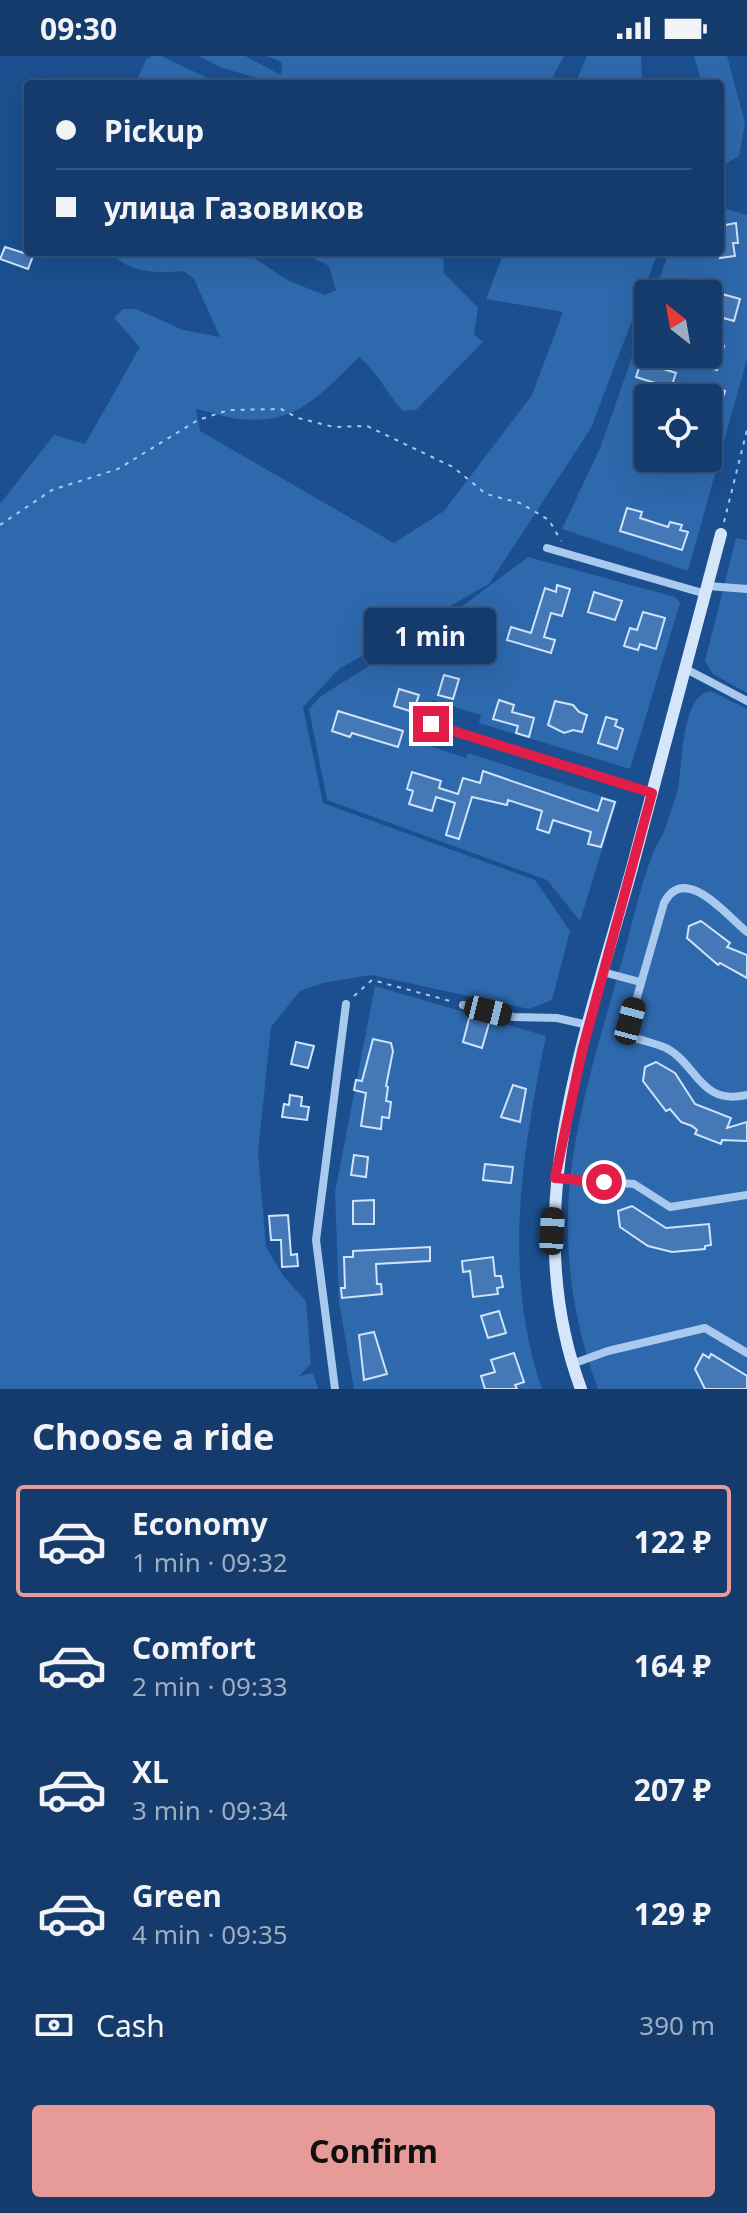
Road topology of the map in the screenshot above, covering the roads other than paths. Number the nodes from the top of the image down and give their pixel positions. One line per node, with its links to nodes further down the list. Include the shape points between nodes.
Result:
1 (721, 534): 4 (street)
2 (547, 548): 4 (street)
3 (747, 589): 4 (street)
4 (707, 590): 5 (street)
5 (686, 669): 6 (street); 8 (street)
6 (747, 701)
7 (431, 724): 8 (street)
8 (652, 793): 10 (street)
9 (747, 932): 11 (street, via 698,891 678,889 664,903)
10 (603, 972): 11 (street); 14 (street)
11 (640, 982): 15 (street, via 629,1025 633,1036 669,1049 703,1087 735,1098)
12 (346, 1004): 20 (street, via 316,1240)
13 (463, 1005): 14 (street)
14 (588, 1025): 16 (street)
15 (747, 1095)
16 (555, 1178): 17 (street, via 634,1184 670,1207); 19 (street, via 555,1284)
17 (747, 1195)
18 (747, 1353): 19 (street, via 705,1328)
19 (572, 1364): 21 (street)
20 (335, 1389)
21 (581, 1389)

